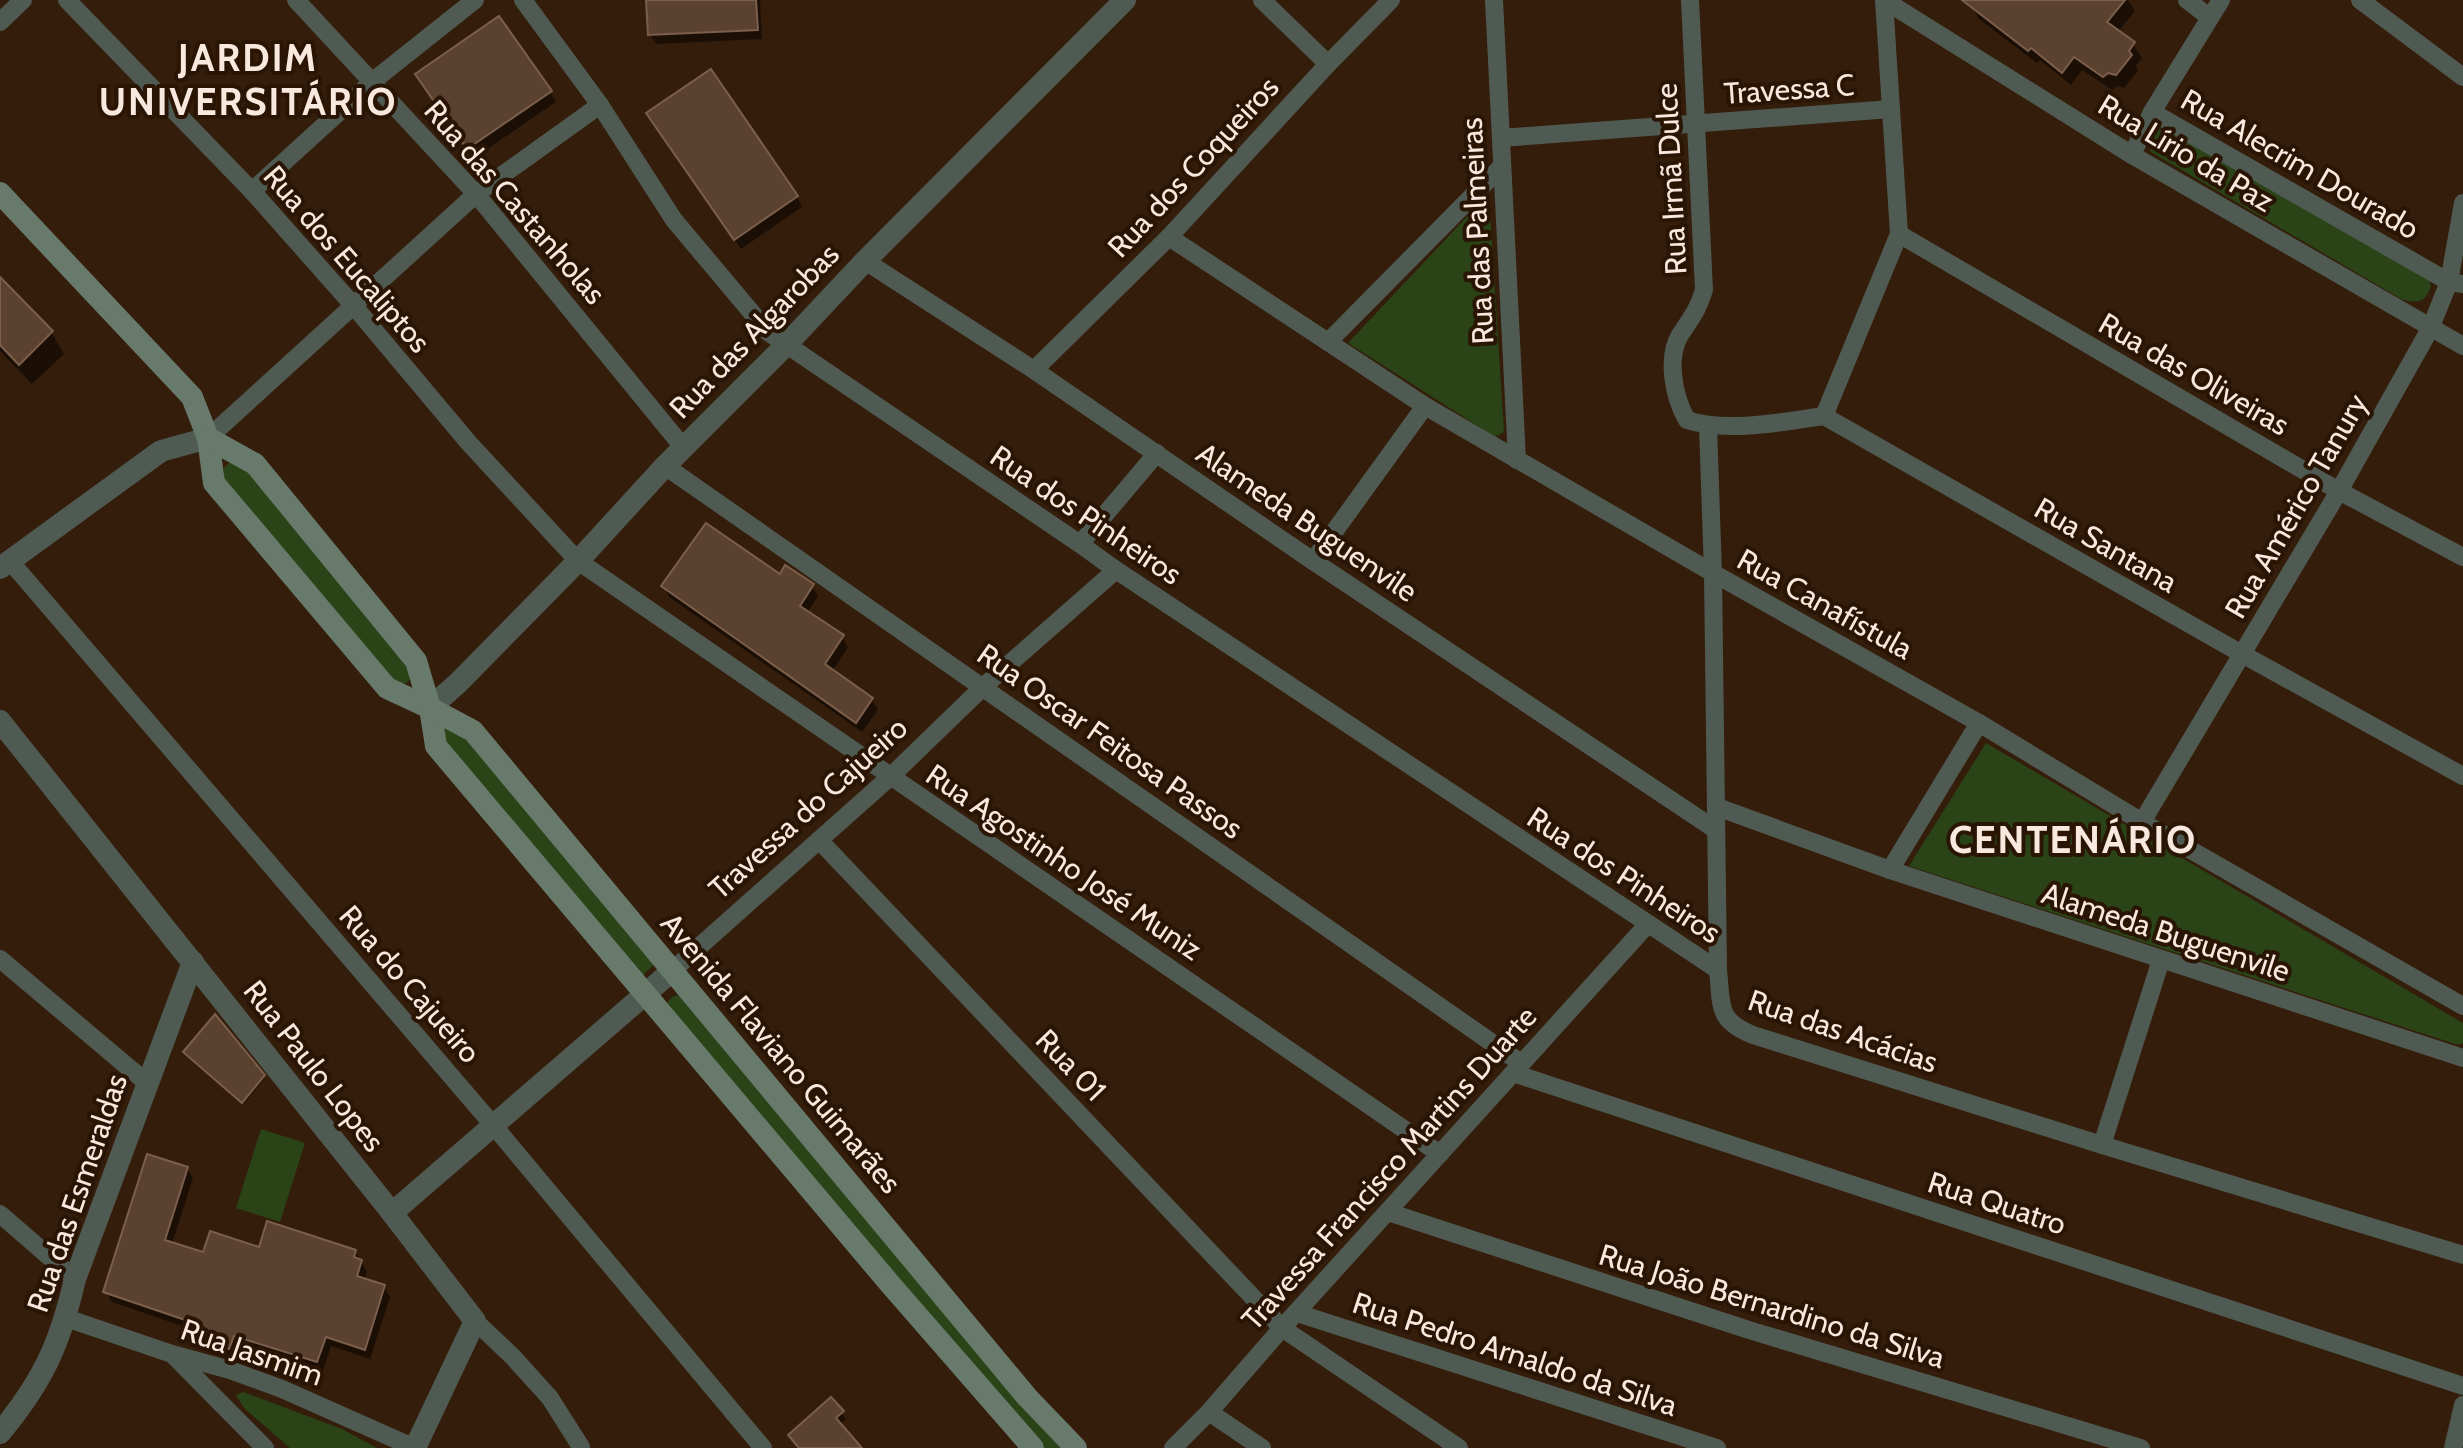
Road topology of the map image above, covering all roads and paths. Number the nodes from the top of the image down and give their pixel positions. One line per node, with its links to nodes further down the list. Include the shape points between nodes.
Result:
1 (23, 0): 16 (street)
2 (67, 0): 27 (street, Rua dos Eucaliptos)
3 (296, 0): 19 (street, Rua das Castanholas)
4 (475, 0): 19 (street)
5 (523, 0): 20 (street, Rua dos Pinheiros)
6 (1125, 0): 33 (street, Rua das Algarobas)
7 (1262, 0): 17 (street)
8 (1391, 0): 17 (street, Rua dos Coqueiros)
9 (1494, 0): 24 (street, Rua das Palmeiras)
10 (1690, 0): 23 (street, Rua Irmã Dulce)
11 (1884, 0): 21 (street); 25 (street, Rua Lírio da Paz)
12 (2187, 0): 15 (street)
13 (2221, 0): 15 (street)
14 (2360, 0): 18 (street)
15 (2209, 17): 22 (street)
16 (0, 22)
17 (1328, 64): 32 (street, Rua dos Coqueiros)
18 (2463, 77)
19 (373, 81): 27 (street); 29 (street, Rua das Castanholas)
20 (600, 105): 29 (street); 38 (street, Rua dos Pinheiros, via 674,220 768,332)
21 (1891, 109): 23 (street, Travessa C); 31 (street)
22 (2152, 112): 25 (street); 34 (street, Rua Alecrim Dourado)
23 (1697, 124): 24 (street, Travessa C); 43 (street, Rua Irmã Dulce, via 1704,290 1699,308 1679,337 1673,383 1687,420)
24 (1501, 138): 26 (street, Rua das Palmeiras)
25 (2132, 155): 36 (street, Rua Lírio da Paz)
26 (1502, 166): 37 (street); 47 (street, Rua das Palmeiras)
27 (252, 191): 35 (street, Rua dos Eucaliptos)
28 (0, 193): 44 (main road, Avenida Flaviano Guimarães, via 192,397)
29 (476, 194): 35 (street); 45 (street, Rua das Castanholas)
30 (2463, 203): 34 (street, Rua Américo Tanury)
31 (1899, 234): 42 (street); 49 (street, Rua das Oliveiras)
32 (1169, 237): 37 (street, Rua Canafístula); 40 (street, Rua dos Coqueiros)
33 (865, 261): 38 (street, Rua das Algarobas); 40 (street, Alameda Buguenvile)
34 (2456, 283): 36 (street, Rua Américo Tanury)
35 (353, 305): 44 (street); 52 (street, Rua dos Eucaliptos, via 468,442)
36 (2430, 329): 39 (street, Rua Lírio da Paz); 49 (street, Rua Américo Tanury)
37 (1328, 342): 41 (street, Rua Canafístula)
38 (786, 345): 45 (street, Rua das Algarobas); 50 (street, Rua dos Pinheiros)
39 (2463, 346)
40 (1034, 370): 46 (street, Alameda Buguenvile)
41 (1425, 406): 47 (street, Rua Canafístula); 53 (street)
42 (1824, 416): 43 (street); 57 (street, Rua Santana)
43 (1708, 426): 56 (street, Rua das Acácias)
44 (208, 438): 54 (street, via 161,451); 59 (main road, via 255,464 416,661); 59 (main road, Avenida Flaviano Guimarães, via 214,483 387,688)
45 (683, 447): 48 (street, Rua das Algarobas)
46 (1157, 453): 50 (street); 53 (street, Alameda Buguenvile)
47 (1517, 460): 56 (street, Rua Canafístula)
48 (665, 466): 52 (street, Rua das Algarobas); 58 (street, Rua Oscar Feitosa Passos)
49 (2339, 491): 51 (street, Rua das Oliveiras); 57 (street, Rua Américo Tanury)
50 (1080, 544): 55 (street, Rua dos Pinheiros)
51 (2463, 557)
52 (578, 561): 59 (street, Rua das Algarobas); 63 (street, Rua Agostinho José Muniz)
53 (1313, 561): 66 (street, Alameda Buguenvile)
54 (5, 564): 80 (street, Rua do Cajueiro)
55 (1116, 570): 58 (street, Travessa do Cajueiro); 69 (street, Rua dos Pinheiros)
56 (1713, 573): 61 (street, Rua Canafístula); 64 (street, Rua das Acácias)
57 (2242, 654): 62 (street, Rua Santana); 65 (street, Rua Américo Tanury)
58 (984, 686): 63 (street, Travessa do Cajueiro); 78 (street, Rua Oscar Feitosa Passos)
59 (430, 708): 73 (main road, Avenida Flaviano Guimarães, via 473,731); 75 (main road, via 436,746)
60 (0, 721): 72 (street, Rua Paulo Lopes)
61 (1979, 723): 65 (street, Rua Canafístula); 68 (street)
62 (2463, 776)
63 (890, 777): 67 (street, Travessa do Cajueiro); 82 (street, Rua Agostinho José Muniz)
64 (1717, 807): 66 (street, Rua das Acácias); 68 (street, Alameda Buguenvile)
65 (2142, 822): 76 (street, Rua Canafístula)
66 (1716, 830): 74 (street, Rua das Acácias)
67 (819, 840): 73 (street, Travessa do Cajueiro); 91 (street, Rua 01)
68 (1890, 870): 71 (street, Alameda Buguenvile)
69 (1647, 925): 74 (street, Rua dos Pinheiros); 78 (street, Travessa Francisco Martins Duarte)
70 (0, 959): 79 (street)
71 (2161, 960): 77 (street, Alameda Buguenvile); 81 (street)
72 (193, 962): 79 (street, Rua das Esmeraldas); 84 (street, Rua Paulo Lopes)
73 (673, 970): 75 (street, Travessa do Cajueiro); 102 (main road, Avenida Flaviano Guimarães, via 1027,1397)
74 (1718, 970): 81 (street, Rua das Acácias, via 1726,1019 1743,1031)
75 (645, 994): 80 (street, Travessa do Cajueiro); 101 (main road)
76 (2463, 1006)
77 (2463, 1058)
78 (1517, 1068): 82 (street, Travessa Francisco Martins Duarte); 93 (street, Rua Quatro)
79 (147, 1083): 87 (street, Rua das Esmeraldas)
80 (493, 1125): 84 (street, Travessa do Cajueiro); 100 (street, Rua do Cajueiro)
81 (2102, 1145): 86 (street, Rua das Acácias)
82 (1440, 1154): 83 (street, Travessa Francisco Martins Duarte)
83 (1388, 1212): 88 (street, Travessa Francisco Martins Duarte); 107 (street, Rua João Bernardino da Silva, via 1749,1330)
84 (392, 1213): 90 (street, Rua Paulo Lopes)
85 (0, 1214): 87 (street)
86 (2463, 1255)
87 (75, 1279): 89 (street, Rua das Esmeraldas)
88 (1297, 1313): 91 (street, Travessa Francisco Martins Duarte); 106 (street, Rua Pedro Arnaldo da Silva)
89 (66, 1318): 92 (street, Rua Jasmim); 96 (street, Rua das Esmeraldas, via 43,1374)
90 (475, 1321): 97 (street, Rua Paulo Lopes, via 550,1398); 99 (street)
91 (1282, 1328): 95 (street, Travessa Francisco Martins Duarte); 105 (street, Rua 01)
92 (172, 1354): 98 (street); 99 (street, Rua Jasmim, via 282,1389)
93 (2463, 1386)
94 (2463, 1405): 108 (street)
95 (1209, 1412): 103 (street, Travessa Francisco Martins Duarte); 104 (street)
96 (0, 1433)
97 (581, 1447)
98 (265, 1448)
99 (415, 1448)
100 (763, 1448)
101 (1033, 1448)
102 (1076, 1448)
103 (1173, 1448)
104 (1262, 1448)
105 (1459, 1448)
106 (1717, 1448)
107 (2141, 1448)
108 (2453, 1448)

